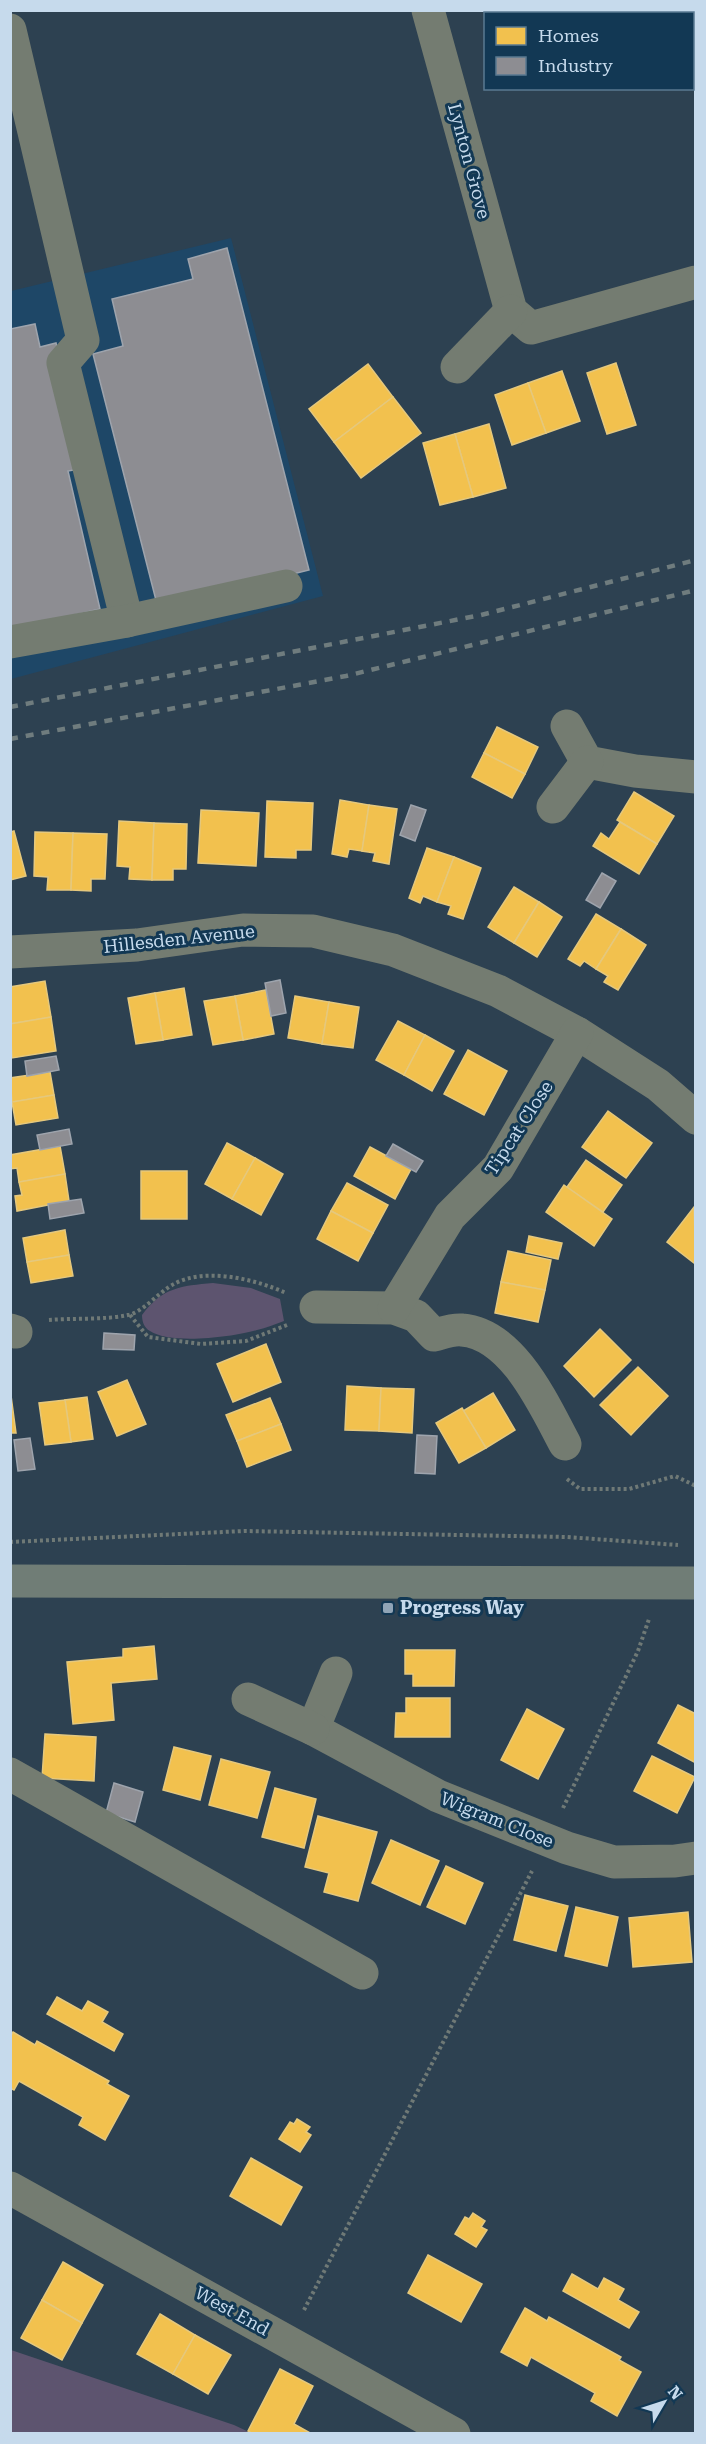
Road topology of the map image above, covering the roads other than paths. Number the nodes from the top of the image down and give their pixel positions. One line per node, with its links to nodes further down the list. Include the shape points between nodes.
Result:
1 (428, 10): 4 (street, Lynton Grove)
2 (10, 30): 7 (street, via 83,340 63,363)
3 (696, 282): 4 (street, via 531,328)
4 (511, 311): 5 (street)
5 (457, 367)
6 (286, 586): 7 (street)
7 (127, 621): 8 (street)
8 (10, 642)
9 (567, 726): 10 (street)
10 (587, 762): 11 (street); 12 (street)
11 (696, 777)
12 (553, 807)
13 (10, 952): 14 (street, Hillesden Avenue, via 137,945 243,930 313,931 393,950 498,990)
14 (577, 1033): 15 (street, Hillesden Avenue, via 658,1085); 17 (street, Tipcat Close, via 498,1168 450,1216)
15 (696, 1118)
16 (316, 1307): 17 (street)
17 (394, 1308): 18 (street, via 416,1317 434,1335 461,1330 484,1336 513,1359 538,1394)
18 (565, 1444)
19 (10, 1581): 20 (main road)
20 (696, 1583)
21 (336, 1673): 23 (street)
22 (248, 1699): 23 (street, Wigram Close)
23 (313, 1729): 25 (street, Wigram Close, via 438,1796 548,1840 614,1862)
24 (10, 1774): 26 (street)
25 (696, 1858)
26 (362, 1973)
27 (10, 2188): 28 (street, West End)
28 (454, 2433)

